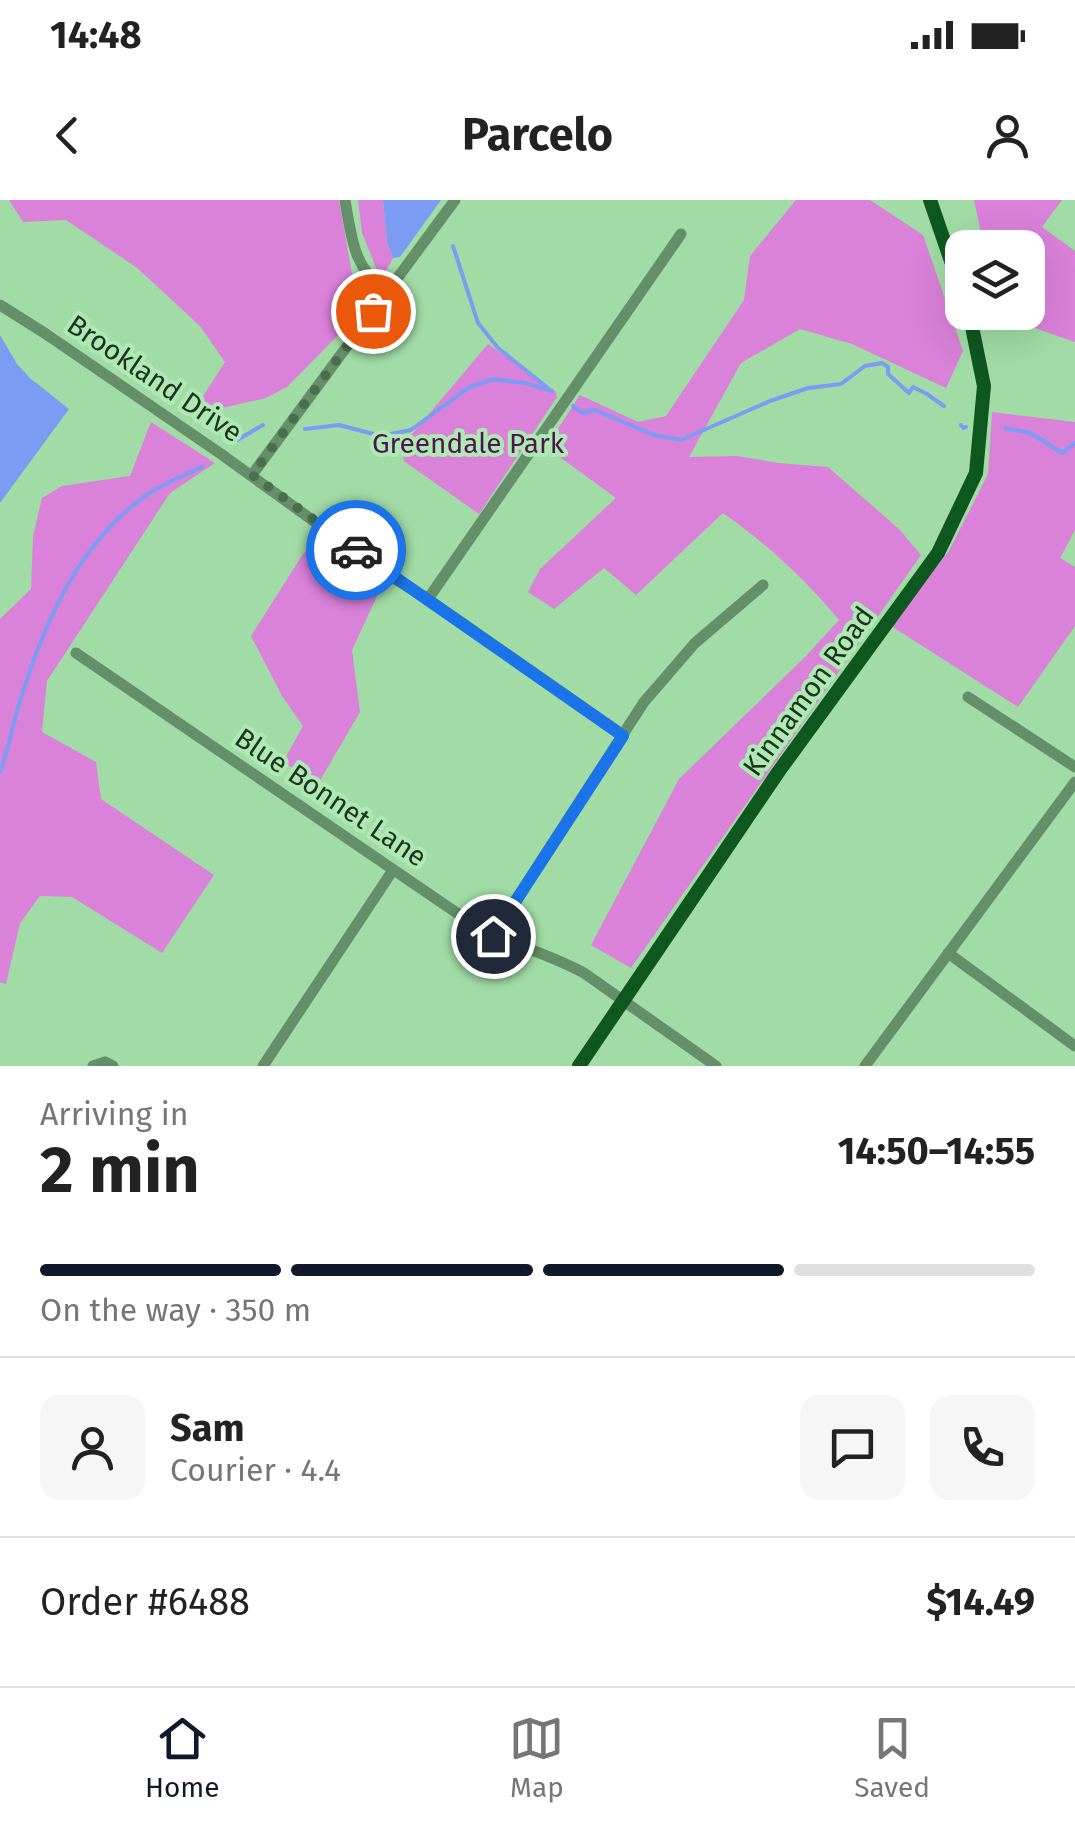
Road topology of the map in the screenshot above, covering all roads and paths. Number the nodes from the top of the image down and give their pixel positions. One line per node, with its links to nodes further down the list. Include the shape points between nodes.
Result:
1 (345, 200): 6 (street, via 359,262)
2 (455, 200): 6 (street)
3 (930, 200): 5 (main road)
4 (681, 234): 11 (street)
5 (945, 244)
6 (386, 293): 9 (street)
7 (0, 305): 9 (street, Brookland Drive)
8 (973, 330): 20 (main road, Kinnamon Road, via 984,386 976,473 938,553 779,771)
9 (252, 475): 11 (street, Brookland Drive)
10 (763, 585): 14 (street, via 695,643)
11 (428, 599): 14 (street, Brookland Drive)
12 (76, 652): 17 (street, Blue Bonnet Lane)
13 (968, 697): 15 (street)
14 (623, 736): 18 (street)
15 (1075, 767)
16 (1075, 782): 19 (street)
17 (393, 870): 18 (street, Blue Bonnet Lane); 24 (street)
18 (493, 936): 20 (street, Blue Bonnet Lane, via 564,962)
19 (948, 953): 21 (street); 27 (street)
20 (624, 1001): 25 (main road, Kinnamon Road); 26 (street, Blue Bonnet Lane)
21 (1075, 1046)
22 (93, 1066): 23 (street)
23 (113, 1066)
24 (263, 1066)
25 (578, 1066)
26 (716, 1066)
27 (865, 1066)

